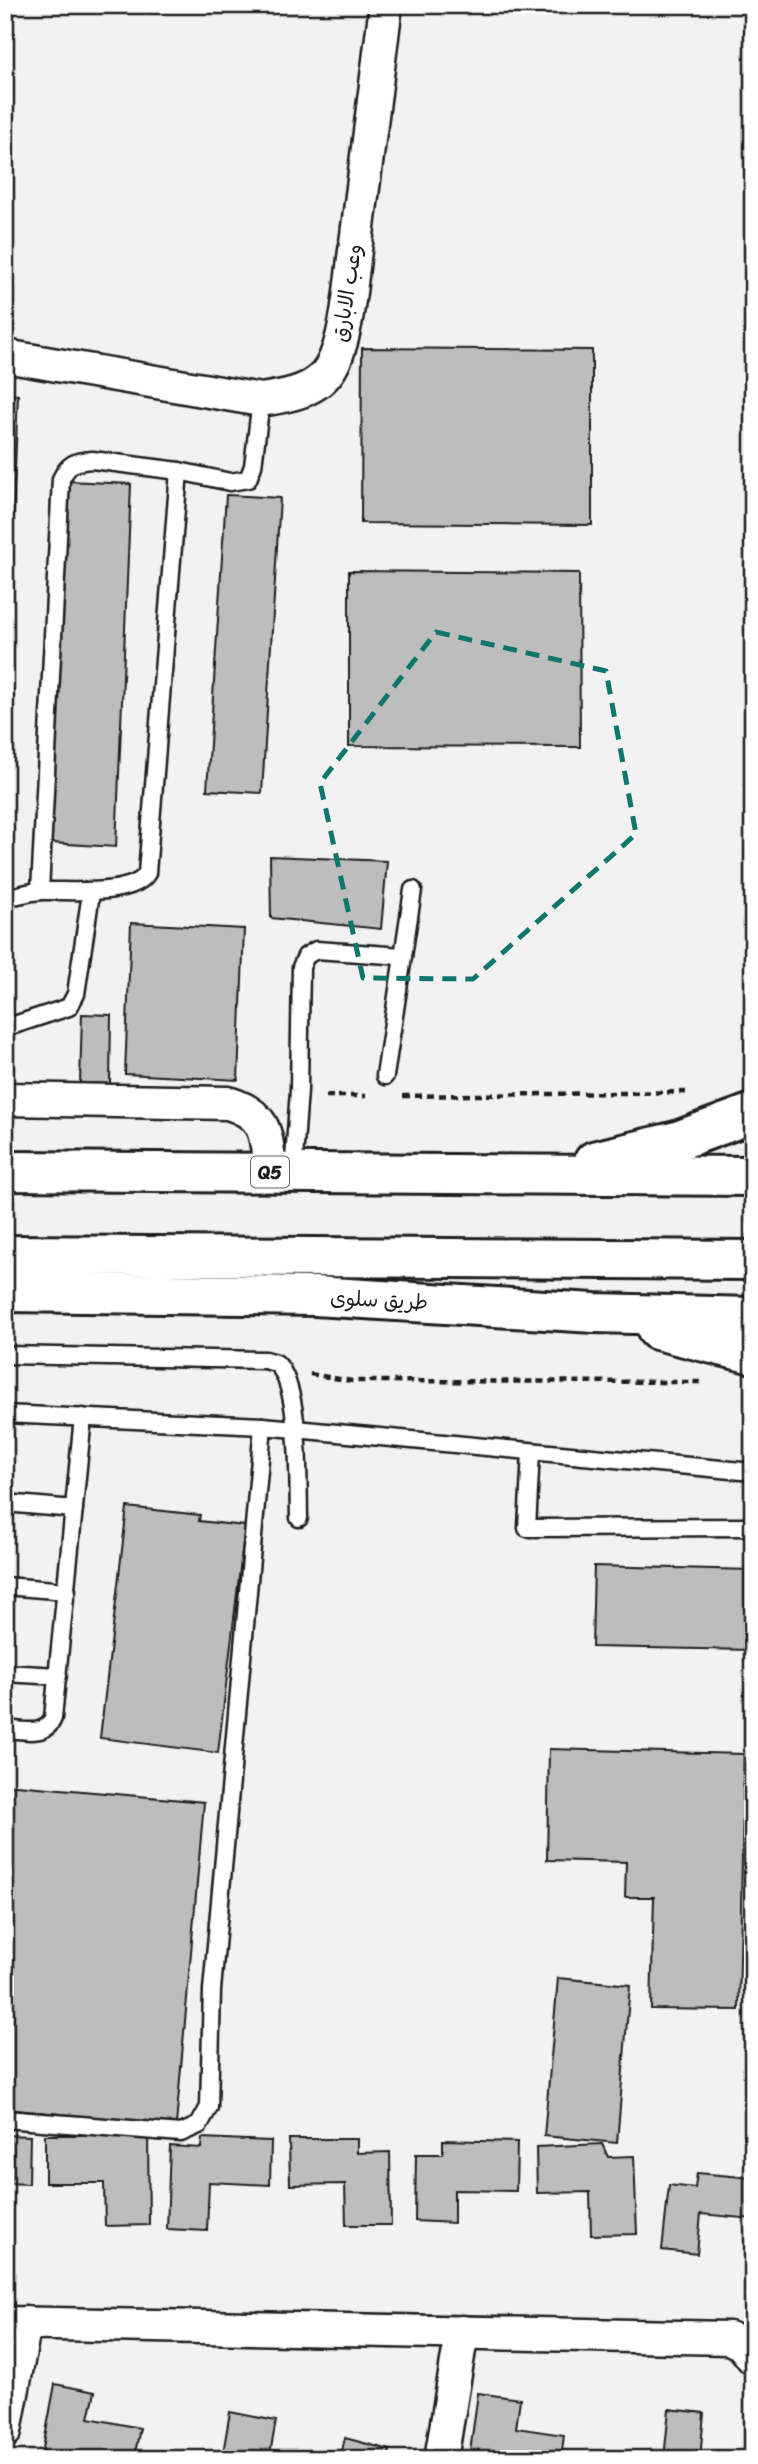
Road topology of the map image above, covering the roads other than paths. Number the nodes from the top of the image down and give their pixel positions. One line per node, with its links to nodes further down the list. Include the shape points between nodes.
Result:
1 (386, 5): 3 (street, وعب الابارق, via 340,346 330,369 314,384 291,396)
2 (5, 356): 3 (street, وعب الابارق)
3 (261, 400): 4 (lane, via 248,479 230,482)
4 (179, 471): 6 (lane, via 92,460 67,466 61,479); 7 (lane, via 147,873 138,883)
5 (413, 890): 9 (lane)
6 (40, 891): 7 (lane); 8 (lane)
7 (91, 892): 10 (lane, via 76,994 69,1007)
8 (5, 898)
9 (403, 956): 11 (lane); 15 (lane, via 316,950 306,956 301,967 299,1096)
10 (5, 1028)
11 (384, 1076)
12 (5, 1099): 15 (street, via 228,1103 246,1108 258,1119)
13 (753, 1112): 16 (highway, via 677,1141)
14 (5, 1171): 15 (highway, Q5)
15 (282, 1173): 16 (highway, Q5)
16 (534, 1175): 17 (highway, Q5)
17 (753, 1176)
18 (5, 1255): 19 (highway)
19 (753, 1260)
20 (5, 1292): 21 (highway, طريق سلوى, via 315,1296)
21 (594, 1313): 22 (highway, طريق سلوى); 23 (highway)
22 (753, 1317)
23 (753, 1354)
24 (5, 1355): 28 (lane, via 265,1360 282,1368)
25 (5, 1414): 26 (lane)
26 (83, 1417): 27 (lane); 32 (lane)
27 (263, 1426): 28 (lane); 40 (lane, via 212,1990 209,2107 200,2125 181,2133)
28 (296, 1429): 29 (lane); 33 (lane)
29 (531, 1452): 30 (lane); 34 (lane, via 527,1528)
30 (753, 1472)
31 (5, 1503): 32 (lane)
32 (74, 1509): 36 (lane)
33 (299, 1518)
34 (753, 1527)
35 (5, 1586): 36 (lane)
36 (67, 1591): 38 (lane)
37 (5, 1673): 38 (lane)
38 (58, 1676): 39 (lane, via 51,1726 35,1731)
39 (5, 1729)
40 (5, 2119)
41 (15, 2323): 42 (street); 44 (street)
42 (463, 2332): 43 (street, via 729,2338 742,2344); 45 (street)
43 (753, 2358)
44 (5, 2431)
45 (441, 2459)

